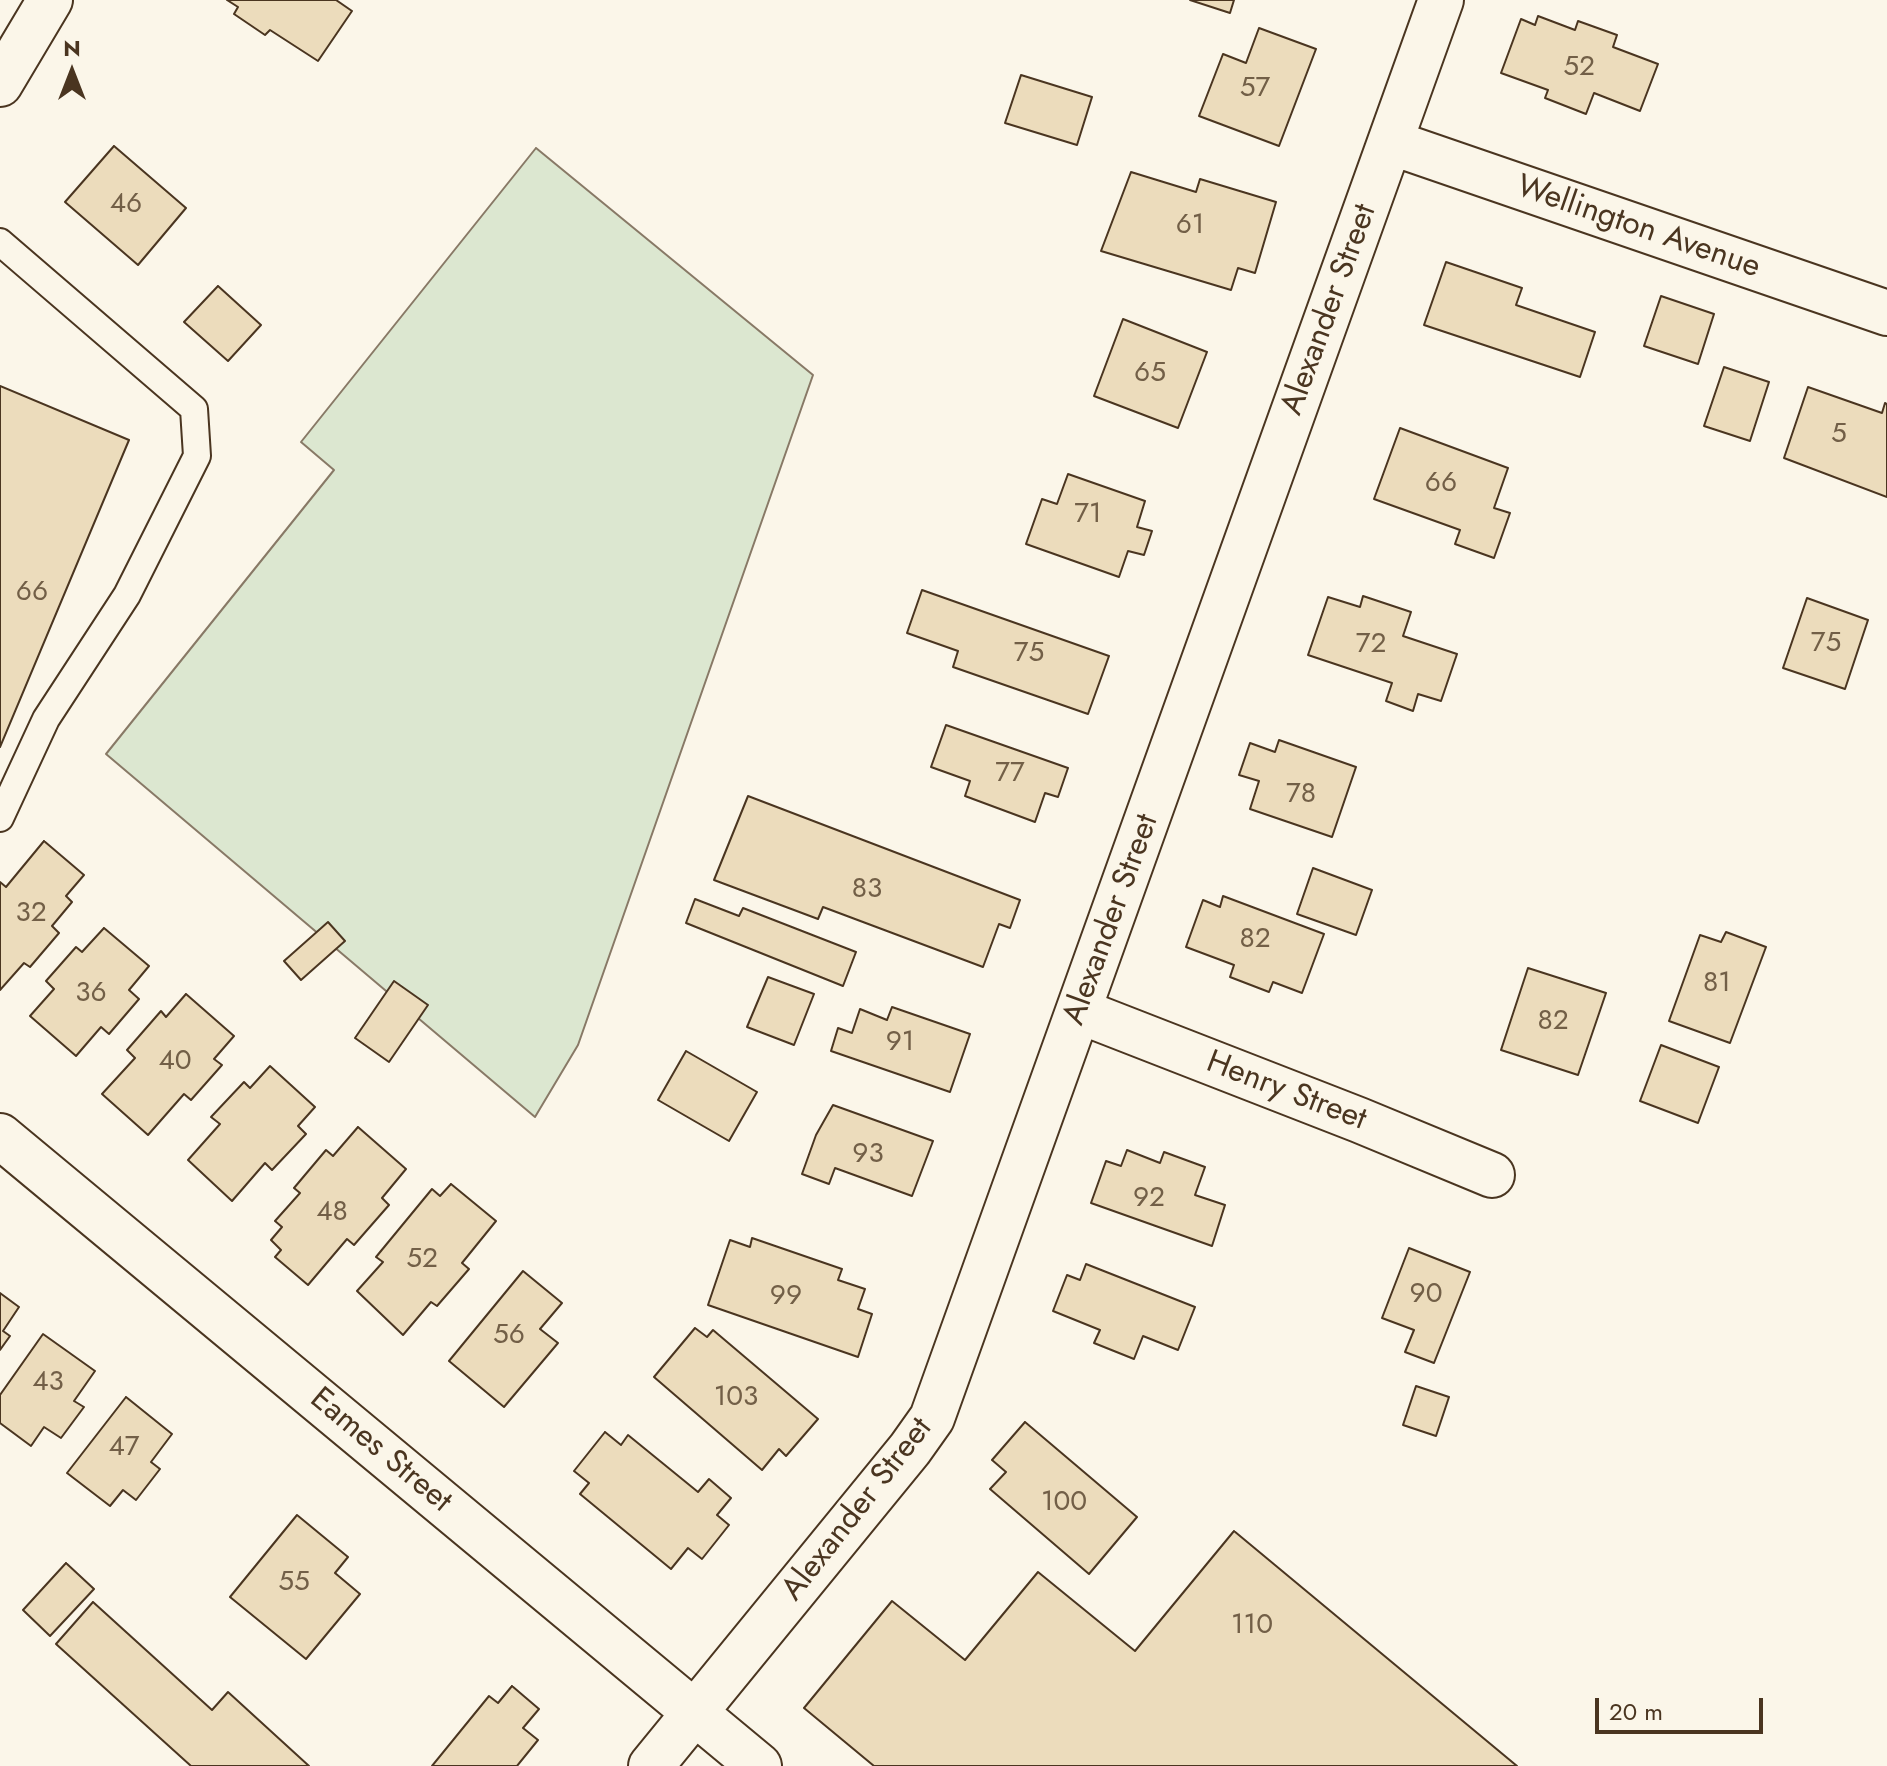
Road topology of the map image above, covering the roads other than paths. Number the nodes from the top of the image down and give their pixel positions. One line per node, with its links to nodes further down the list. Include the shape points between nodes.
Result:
1 (50, 0): 3 (street)
2 (1441, 0): 4 (street, Alexander Street)
3 (0, 84)
4 (1390, 142): 6 (street, Wellington Avenue); 8 (street, Alexander Street)
5 (0, 242): 7 (lane, via 194,409 197,456 127,595 46,719)
6 (1887, 313)
7 (0, 818)
8 (1079, 1011): 10 (street, Henry Street); 11 (street, Alexander Street, via 932,1418)
9 (0, 1136): 11 (street, Eames Street)
10 (1492, 1175)
11 (696, 1714): 12 (street, Alexander Street); 13 (street, Eames Street)
12 (651, 1766)
13 (759, 1766)

